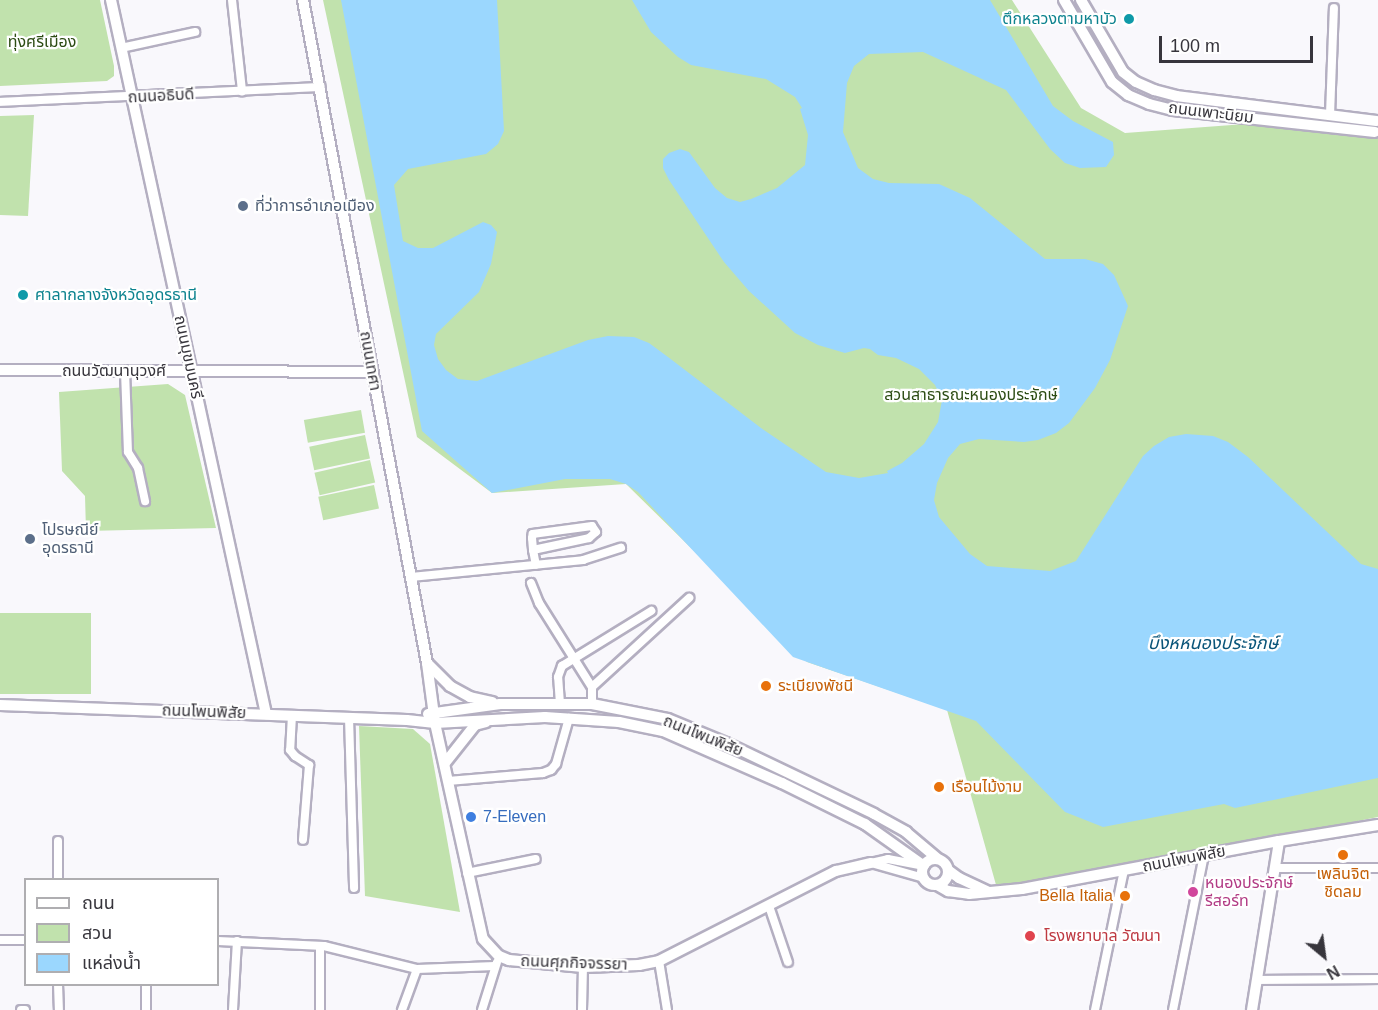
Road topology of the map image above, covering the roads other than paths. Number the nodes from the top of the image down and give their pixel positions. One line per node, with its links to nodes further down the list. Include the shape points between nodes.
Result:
1 (111, 0): 8 (street, ถนนมุขมนครี)
2 (232, 0): 10 (street)
3 (303, 0): 9 (street, ถนนเทศา)
4 (1064, 0): 14 (street, ถนนเพาะนิยม, via 1112,82 1149,104 1173,110)
5 (1081, 0): 13 (street, ถนนเพาะนิยม, via 1123,72 1136,82 1176,96)
6 (1334, 8): 13 (street)
7 (195, 32): 8 (street)
8 (121, 48): 11 (street, ถนนมุขมนครี)
9 (321, 87): 10 (street, ถนนอธิบดี); 18 (street, ถนนเทศา)
10 (242, 91): 11 (street, ถนนอธิบดี)
11 (132, 98): 12 (street, ถนนอธิบดี); 17 (street, ถนนมุขมนครี)
12 (0, 102)
13 (1330, 115): 14 (street, ถนนเพาะนิยม)
14 (1377, 128)
15 (0, 370): 16 (street, ถนนวัฒนานุวงศ์)
16 (125, 371): 17 (street, ถนนวัฒนานุวงศ์); 19 (street, via 128,452 138,468)
17 (191, 371): 18 (street, ถนนวัฒนานุวงศ์); 34 (street, ถนนมุขมนครี)
18 (371, 372): 23 (street, ถนนเทศา)
19 (145, 501)
20 (621, 548): 22 (street, via 583,560)
21 (533, 550): 21 (street, via 533,534 539,532 592,526 596,532 589,538); 22 (street)
22 (536, 565): 23 (street)
23 (411, 578): 28 (street, ถนนเทศา)
24 (531, 583): 27 (street)
25 (689, 598): 29 (street)
26 (651, 611): 27 (street)
27 (573, 658): 29 (street); 31 (street, via 559,672)
28 (427, 663): 30 (street, via 450,686 470,697); 37 (street, ถนนเทศา)
29 (592, 687): 32 (street)
30 (500, 704): 31 (street, ถนนโพนพิสัย); 37 (street, ถนนโพนพิสัย)
31 (560, 704): 32 (street, ถนนโพนพิสัย)
32 (592, 704): 50 (street, ถนนโพนพิสัย, via 668,719 726,743 874,814 906,832)
33 (0, 705): 34 (street, ถนนโพนพิสัย)
34 (266, 714): 35 (street, ถนนโพนพิสัย)
35 (292, 715): 36 (street, ถนนโพนพิสัย); 43 (street, via 290,750 309,765)
36 (349, 717): 37 (street, ถนนโพนพิสัย); 61 (street)
37 (435, 718): 38 (street, ถนนโพนพิสัย); 40 (street, ถนนศุภกิจจรรยา)
38 (498, 718): 39 (street, ถนนโพนพิสัย); 40 (street, via 475,725)
39 (569, 718): 41 (street, via 551,770); 46 (street, ถนนโพนพิสัย, via 595,718 663,731 782,783 865,824)
40 (445, 763): 41 (street, ถนนศุภกิจจรรยา)
41 (448, 781): 57 (street, ถนนศุภกิจจรรยา)
42 (1378, 825): 44 (street, ถนนโพนพิสัย)
43 (303, 840)
44 (1279, 840): 47 (street, ถนนโพนพิสัย); 53 (street)
45 (58, 841): 58 (street)
46 (898, 847): 49 (street); 52 (street, ถนนโพนพิสัย)
47 (1204, 855): 56 (street, ถนนโพนพิสัย); 87 (street)
48 (536, 859): 57 (street)
49 (888, 859): 51 (street, ถนนศุภกิจจรรยา); 52 (street, ถนนศุภกิจจรรยา)
50 (938, 859): 52 (street); 55 (street)
51 (871, 863): 59 (street, ถนนศุภกิจจรรยา); 63 (street, ถนนศุภกิจจรรยา, via 836,871)
52 (924, 866): 59 (street)
53 (1275, 868): 54 (street); 75 (street)
54 (1378, 868)
55 (948, 870): 60 (street); 62 (street)
56 (1124, 870): 62 (street, ถนนโพนพิสัย); 86 (street)
57 (467, 873): 69 (street, ถนนศุภกิจจรรยา, via 483,939)
58 (58, 878)
59 (924, 878): 60 (street)
60 (937, 885): 62 (street, ถนนโพนพิสัย, via 958,893)
61 (354, 888)
62 (989, 892)
63 (769, 906): 70 (street, ถนนศุภกิจจรรยา); 71 (street)
64 (0, 940): 65 (street)
65 (24, 940)
66 (219, 941): 67 (street)
67 (237, 941): 68 (street); 80 (street)
68 (320, 946): 73 (street); 81 (street)
69 (497, 961): 72 (street, ถนนศุภกิจจรรยา); 73 (street); 83 (street)
70 (659, 961): 72 (street, ถนนศุภกิจจรรยา, via 639,966); 85 (street)
71 (788, 962)
72 (583, 967): 84 (street)
73 (417, 969): 82 (street)
74 (1378, 979): 75 (street)
75 (1258, 980): 88 (street)
76 (58, 986): 78 (street)
77 (146, 986): 79 (street)
78 (58, 1010)
79 (146, 1010)
80 (233, 1010)
81 (320, 1010)
82 (402, 1010)
83 (482, 1010)
84 (582, 1010)
85 (668, 1010)
86 (1095, 1010)
87 (1173, 1010)
88 (1252, 1010)

